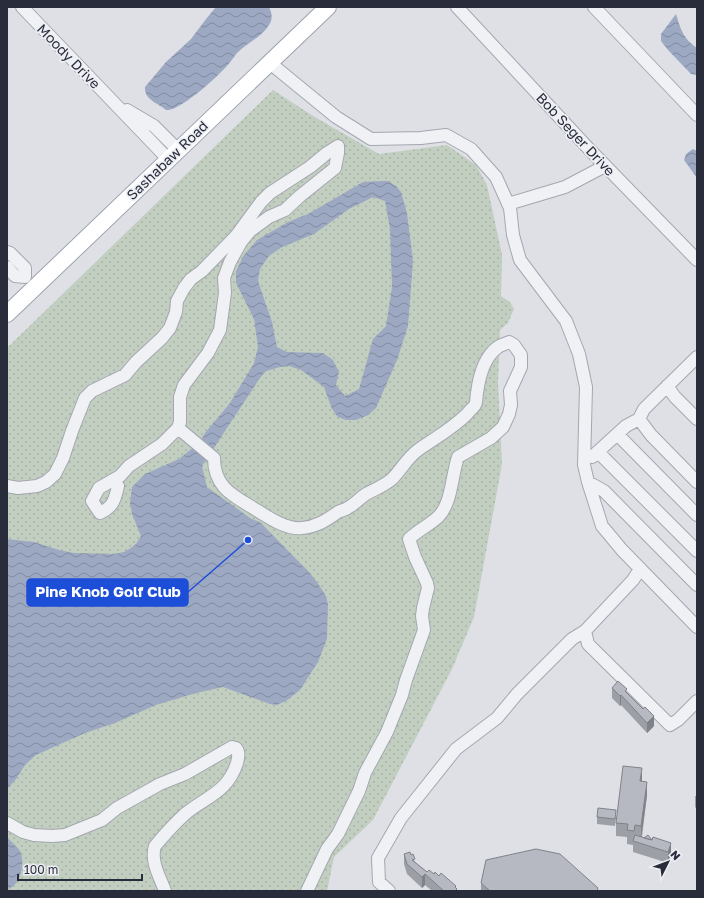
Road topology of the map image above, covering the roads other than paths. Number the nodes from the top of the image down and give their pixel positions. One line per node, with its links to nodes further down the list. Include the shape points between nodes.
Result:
1 (22, 7): 7 (lane, Moody Drive, via 117,105 150,123)
2 (328, 7): 5 (main road, Sashabaw Road)
3 (456, 7): 8 (lane, Bob Seger Drive)
4 (594, 7): 6 (lane)
5 (270, 63): 7 (main road, Sashabaw Road); 9 (lane, via 336,117 371,140 446,136 471,149 496,177)
6 (694, 107)
7 (173, 154): 13 (main road, Sashabaw Road)
8 (605, 166): 9 (lane, via 564,187); 11 (lane, Bob Seger Drive)
9 (508, 204): 22 (lane, via 520,260 566,321 579,354 586,387)
10 (7, 252): 13 (lane, via 24,268)
11 (697, 260)
12 (7, 267): 13 (lane, via 15,276)
13 (30, 282): 14 (main road, Sashabaw Road)
14 (7, 314)
15 (697, 357): 16 (lane)
16 (667, 386): 17 (lane); 18 (lane, via 644,409)
17 (697, 419)
18 (639, 420): 20 (lane); 24 (lane)
19 (178, 428): 25 (lane, via 180,397 184,385 208,353 220,330 225,293 224,278 241,242 250,231 285,210 335,168 338,146 270,193 236,236 184,288 177,301 170,328 162,338 125,375 92,391 85,398 55,474 37,486); 26 (lane, via 162,444 129,466 120,476 99,488 92,501 100,512 109,508); 36 (lane, via 214,458 215,470 224,487 240,500 292,528 303,528 329,519 364,495 383,486 417,451 448,431 475,405 484,366 498,347 508,342 514,345 521,355 521,366 510,391 511,406 503,427 483,443 458,457 443,511 433,522 409,539 428,588 422,616 424,630 388,732)
20 (617, 434): 21 (lane); 27 (lane)
21 (598, 452): 22 (lane); 28 (lane)
22 (584, 465): 23 (lane)
23 (588, 482): 29 (lane, via 602,526); 30 (lane, via 604,491)
24 (697, 482)
25 (7, 486)
26 (118, 486)
27 (697, 515)
28 (697, 551)
29 (640, 569): 31 (lane); 32 (lane, via 633,580)
30 (697, 585)
31 (697, 627)
32 (585, 630): 33 (lane, via 588,644 670,724 678,720); 37 (lane, via 572,639 517,694 497,718 456,749 402,818 378,858 379,882)
33 (697, 701)
34 (7, 823): 35 (lane, via 34,835 65,835 102,820 117,808 160,784 236,748 239,755 229,780 222,789 201,802 175,824 155,846 154,861)
35 (165, 891)
36 (307, 891)
37 (389, 891)

